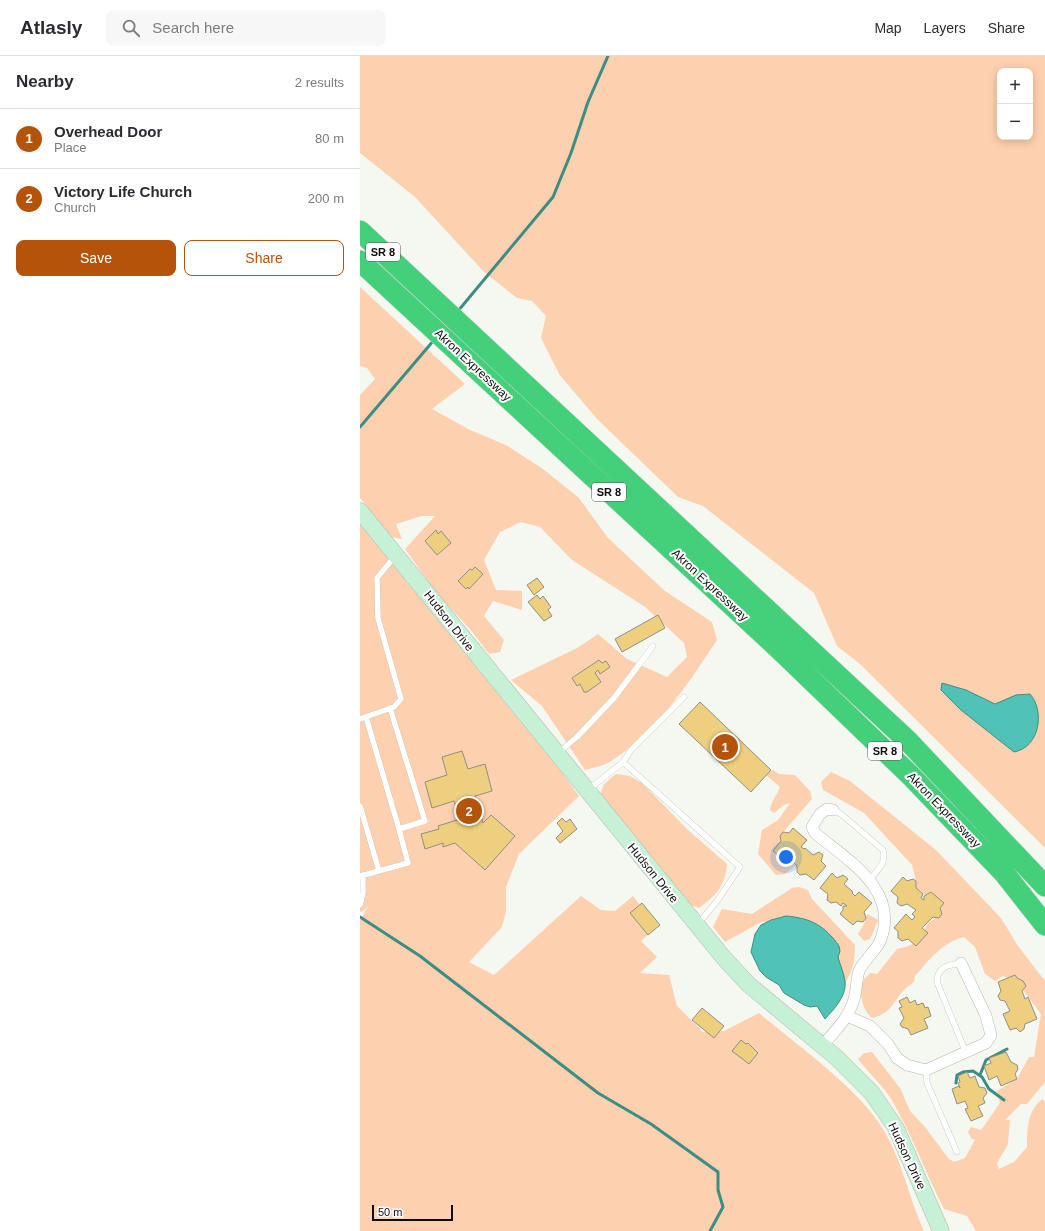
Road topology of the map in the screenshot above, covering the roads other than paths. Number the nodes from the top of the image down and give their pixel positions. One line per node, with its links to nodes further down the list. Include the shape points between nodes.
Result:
1 (360, 231): 18 (highway, Akron Expressway / SR 8, via 908,741)
2 (360, 261): 20 (highway, Akron Expressway / SR 8, via 777,647 910,775 1004,873)
3 (360, 511): 4 (street, Hudson Drive)
4 (396, 554): 7 (lane, via 377,578 378,618 400,699); 9 (street, Hudson Drive)
5 (653, 646): 9 (lane, via 614,698 577,737)
6 (684, 696): 10 (lane, via 631,750)
7 (390, 708): 8 (lane); 14 (lane, via 425,821)
8 (363, 718): 14 (lane)
9 (556, 754): 11 (street, Hudson Drive)
10 (623, 762): 11 (lane); 21 (lane, via 740,867)
11 (586, 791): 21 (street, Hudson Drive)
12 (360, 806): 15 (lane)
13 (833, 810): 17 (lane, via 883,850 883,864); 17 (street, via 827,809 820,814 812,827 815,833)
14 (399, 829): 15 (lane, via 408,863)
15 (378, 871): 16 (lane)
16 (362, 875): 19 (lane, via 363,893)
17 (869, 880): 23 (street, via 878,890 884,908 884,923 881,939 859,972 855,998)
18 (1045, 886)
19 (360, 904)
20 (1045, 925)
21 (696, 926): 24 (street, Hudson Drive, via 748,984)
22 (961, 963): 25 (street, via 986,1016 991,1036 986,1043); 25 (lane, via 941,969 937,982)
23 (847, 1016): 24 (street); 26 (street, via 870,1026 888,1044 897,1058 907,1065)
24 (822, 1046): 28 (street, Hudson Drive, via 872,1093 896,1128)
25 (966, 1053): 26 (street)
26 (926, 1070): 27 (lane, via 927,1083)
27 (957, 1152)
28 (941, 1231)

